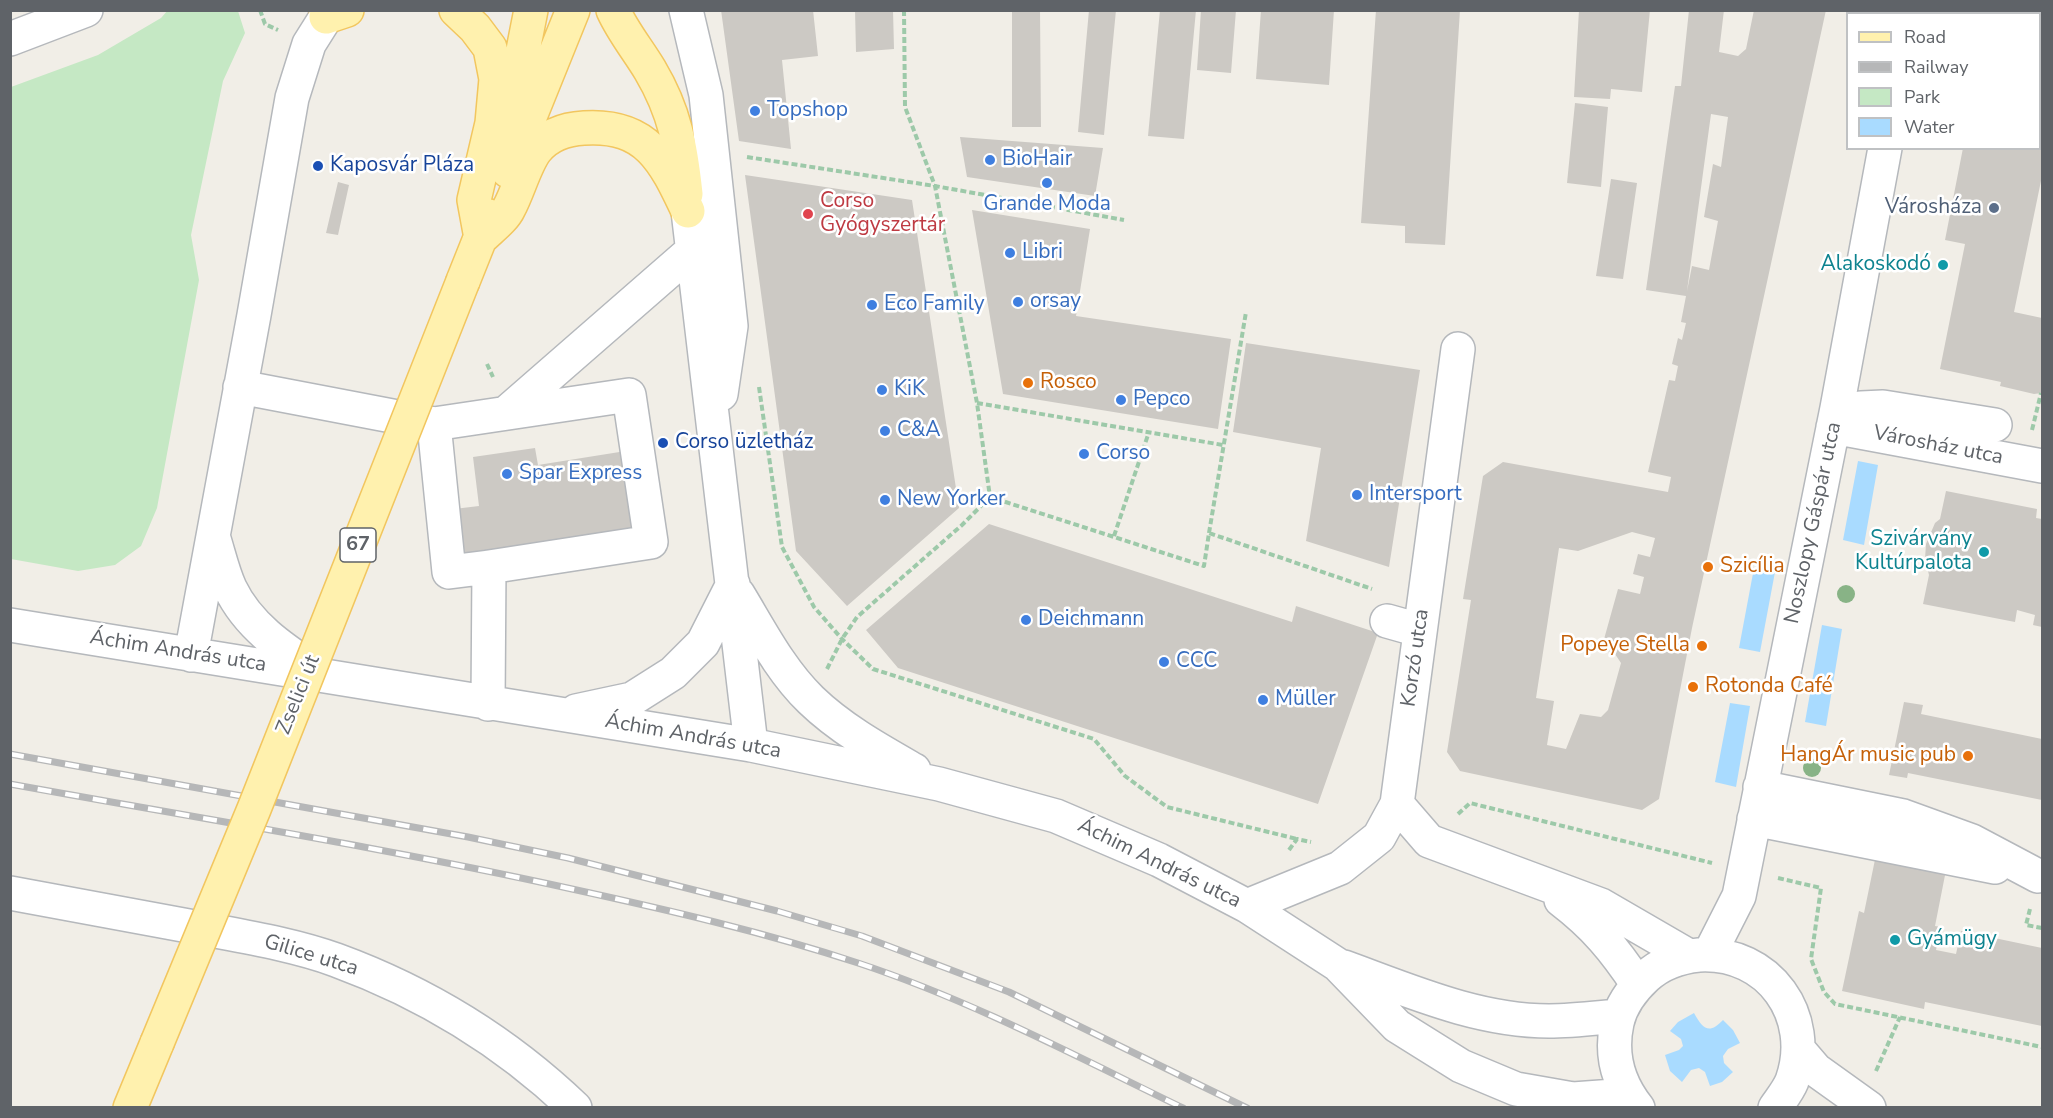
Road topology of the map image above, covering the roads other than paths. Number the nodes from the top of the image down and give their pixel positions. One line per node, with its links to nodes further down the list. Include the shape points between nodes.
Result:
1 (86, 10): 8 (street)
2 (456, 10): 11 (main road, via 490,48 496,79 492,123 474,200)
3 (531, 10): 11 (main road, 67)
4 (573, 10): 11 (main road, 67)
5 (613, 10): 10 (main road, via 673,116 682,152)
6 (686, 10): 19 (street, via 706,95 731,326)
7 (335, 12): 14 (street, via 309,44 292,98)
8 (10, 39)
9 (1885, 150): 18 (street, Noszlopy Gáspár utca)
10 (688, 211): 11 (main road, via 672,178 644,142 626,131 603,126 553,135 535,151 508,211); 12 (street)
11 (486, 225): 47 (main road, Zselici út / 67, bridge, via 254,809)
12 (693, 250): 15 (street); 19 (street)
13 (1458, 349): 26 (street, Korzó utca)
14 (240, 387): 16 (street); 21 (street)
15 (506, 412): 16 (street); 22 (street, via 628,395 651,542)
16 (434, 424): 22 (street, via 449,572)
17 (1995, 425): 18 (street, via 1883,407 1861,408 1846,414)
18 (1833, 427): 20 (street, Városház utca); 33 (street, Noszlopy Gáspár utca)
19 (714, 437): 23 (street)
20 (2043, 466)
21 (213, 537): 27 (street); 28 (street, via 230,588 251,621 282,649)
22 (489, 567): 29 (street)
23 (733, 584): 30 (street, via 703,643 674,673 632,699); 31 (street); 32 (street, via 780,664 811,700 847,729)
24 (1383, 606): 26 (street)
25 (10, 625): 27 (street, Áchim András utca)
26 (1419, 630): 34 (street, Korzó utca)
27 (191, 655): 28 (street, Áchim András utca)
28 (324, 676): 29 (street, Áchim András utca)
29 (488, 704): 30 (street, Áchim András utca)
30 (557, 715): 31 (street, Áchim András utca)
31 (751, 746): 32 (street, Áchim András utca)
32 (939, 784): 38 (street, Áchim András utca, via 1056,816 1159,860)
33 (1757, 803): 33 (street, via 2038,876 1972,841 1903,816); 36 (street, Noszlopy Gáspár utca)
34 (1397, 804): 35 (street, via 1429,841); 38 (street, via 1379,837 1340,868)
35 (1537, 882): 39 (street, via 1601,905); 42 (street, via 1584,917 1614,949)
36 (1741, 883): 39 (street, Noszlopy Gáspár utca); 40 (street, Noszlopy Gáspár utca)
37 (10, 893): 48 (street, Gilice utca, via 251,938 335,960 401,987 463,1020 516,1056)
38 (1247, 906): 41 (street, Áchim András utca)
39 (1699, 955): 40 (street, via 1728,957); 42 (street, via 1661,966)
40 (1748, 964): 44 (street, via 1785,997 1797,1028)
41 (1338, 965): 43 (street, Áchim András utca, via 1492,1016 1549,1021); 45 (street, Áchim András utca, via 1397,1026 1461,1066 1516,1089 1574,1099)
42 (1638, 985): 43 (street)
43 (1619, 1016): 45 (street, via 1614,1043 1617,1070)
44 (1797, 1049): 46 (street, via 1816,1070); 49 (street, via 1792,1080)
45 (1633, 1101)
46 (1865, 1105)
47 (130, 1107)
48 (575, 1107)
49 (1775, 1107)

